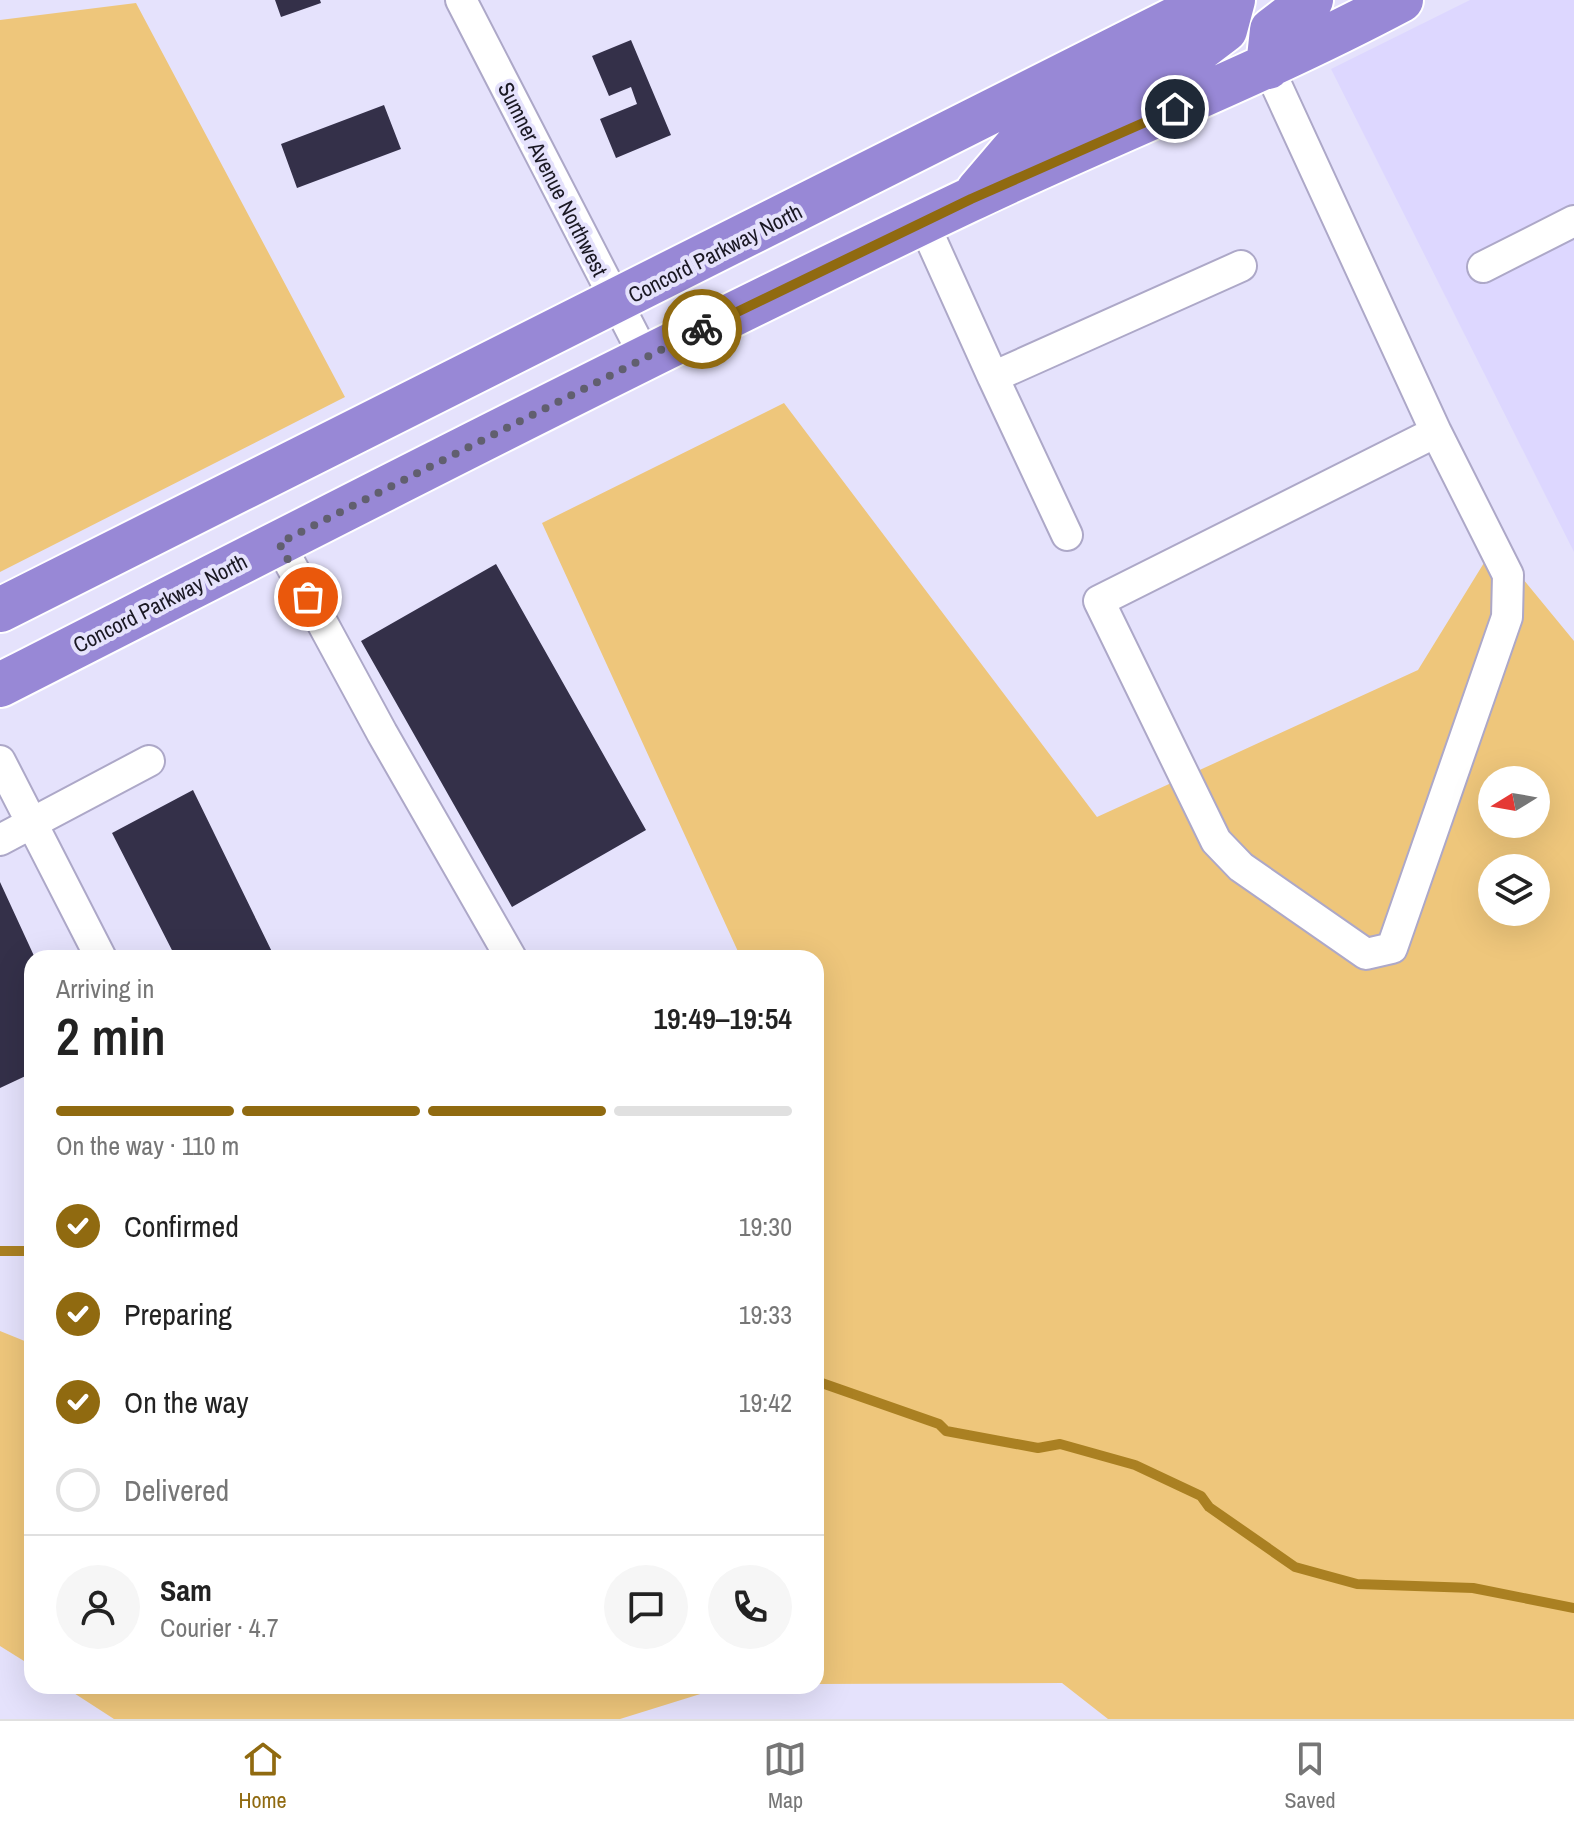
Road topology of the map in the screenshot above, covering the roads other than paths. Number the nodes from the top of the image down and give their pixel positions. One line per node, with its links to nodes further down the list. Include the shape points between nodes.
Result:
1 (461, 0): 12 (street, Sumner Avenue Northwest)
2 (1213, 0): 12 (highway, Concord Parkway North)
3 (1233, 0): 7 (highway, via 1225,30 1200,49 1019,143)
4 (1311, 0): 6 (highway, via 1272,30)
5 (1401, 0): 6 (highway, Concord Parkway North)
6 (1268, 67): 7 (highway, Concord Parkway North); 15 (street)
7 (971, 199): 9 (highway, Concord Parkway North)
8 (1574, 221): 11 (street)
9 (923, 222): 13 (highway, Concord Parkway North); 14 (street)
10 (1241, 266): 14 (street)
11 (1483, 267)
12 (616, 302): 13 (street, Sumner Avenue Northwest); 18 (highway, Concord Parkway North)
13 (645, 357): 17 (highway, Concord Parkway North)
14 (993, 377): 16 (street)
15 (1436, 432): 15 (street, via 1099,601 1216,841 1241,867 1366,954 1392,948 1507,617 1508,575)
16 (1067, 535)
17 (279, 543): 19 (highway, Concord Parkway North); 25 (street)
18 (0, 610)
19 (0, 685)
20 (0, 761): 22 (street)
21 (149, 761): 22 (street)
22 (33, 822): 23 (street); 24 (street)
23 (0, 840)
24 (97, 950)
25 (506, 950)

